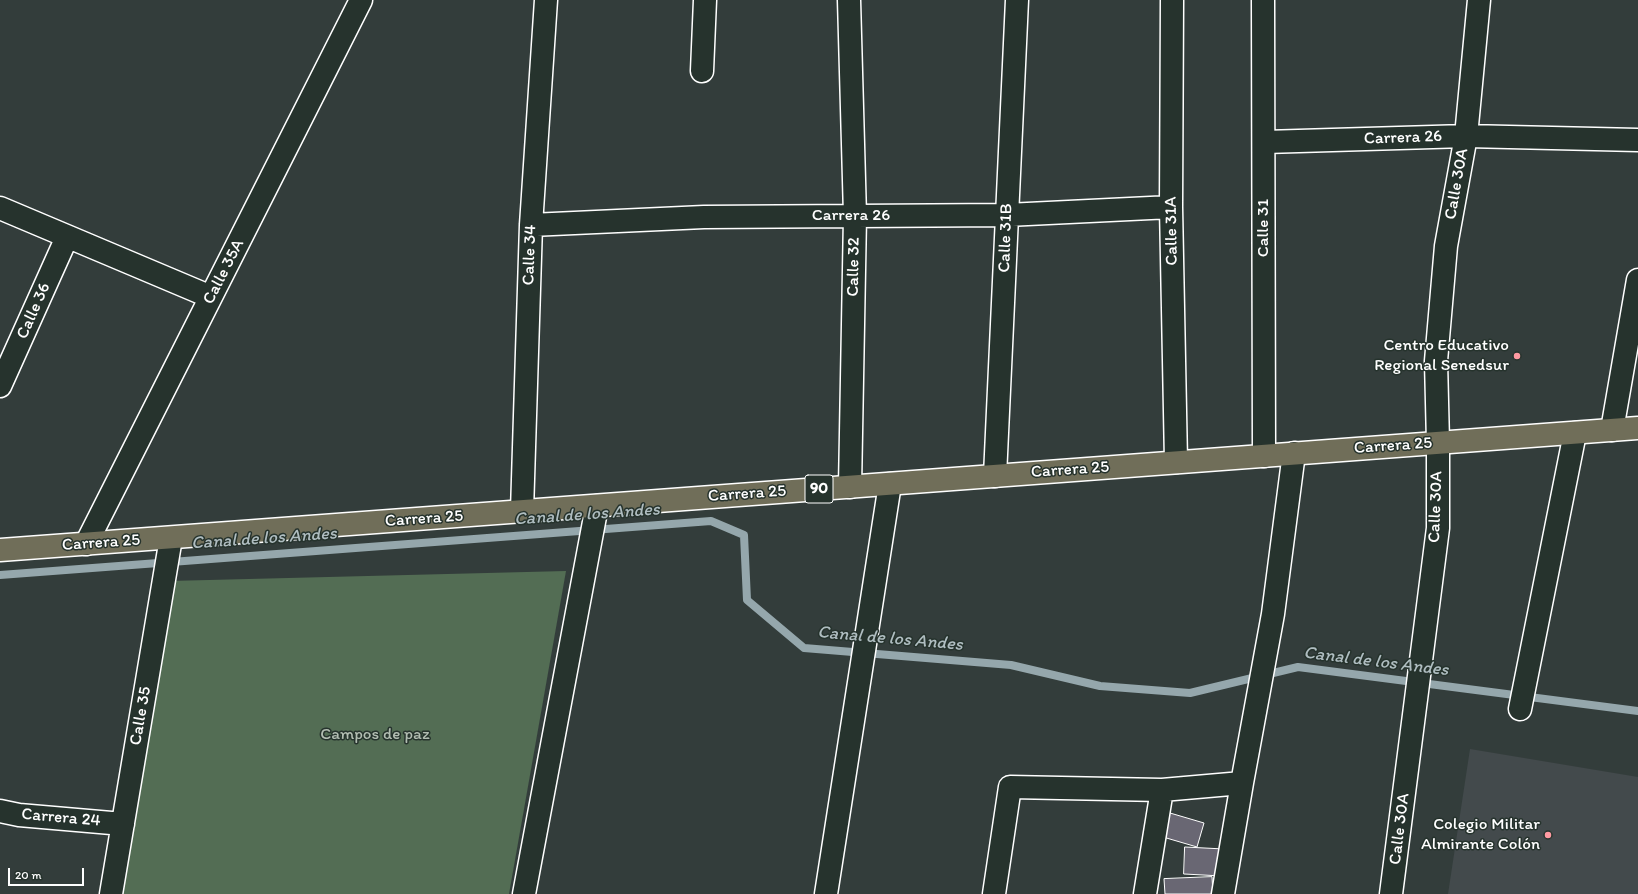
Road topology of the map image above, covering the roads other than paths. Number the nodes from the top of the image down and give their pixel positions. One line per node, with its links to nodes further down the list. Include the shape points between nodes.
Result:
1 (361, 0): 20 (street, Calle 35A)
2 (546, 0): 17 (street, Calle 34)
3 (705, 0): 9 (street)
4 (849, 0): 16 (street, Calle 32)
5 (1017, 0): 15 (street, Calle 31B)
6 (1172, 0): 13 (street, Calle 31A)
7 (1264, 0): 12 (street, Calle 31)
8 (1479, 0): 10 (street, Calle 30A)
9 (702, 72)
10 (1466, 136): 11 (street, Carrera 26); 12 (street, Carrera 26); 25 (street, Calle 30A, via 1446,246 1436,361)
11 (1638, 140)
12 (1265, 142): 27 (street, Calle 31)
13 (1171, 207): 15 (street, Carrera 26); 28 (street, Calle 31A)
14 (0, 208): 18 (street)
15 (1007, 215): 16 (street, Carrera 26); 29 (street, Calle 31B)
16 (855, 216): 17 (street, Carrera 26, via 704,217); 31 (street, Calle 32)
17 (531, 225): 33 (street, Calle 34)
18 (67, 237): 20 (street); 21 (street, Calle 36)
19 (1638, 280): 23 (street)
20 (211, 297): 35 (street, Calle 35A)
21 (0, 386)
22 (1638, 428): 23 (main road, Carrera 25 / 90)
23 (1612, 430): 24 (main road, Carrera 25 / 90)
24 (1574, 433): 25 (main road, Carrera 25 / 90); 37 (street)
25 (1438, 443): 26 (main road, Carrera 25 / 90); 48 (street, Calle 30A, via 1438,528)
26 (1294, 453): 27 (main road, Carrera 25 / 90); 38 (street, via 1273,614)
27 (1264, 456): 28 (main road, Carrera 25 / 90)
28 (1176, 462): 29 (main road, Carrera 25 / 90)
29 (996, 476): 30 (main road, Carrera 25 / 90)
30 (890, 484): 31 (main road, Carrera 25 / 90); 44 (street)
31 (850, 487): 32 (main road, Carrera 25 / 90)
32 (597, 506): 33 (main road, Carrera 25 / 90); 43 (street)
33 (522, 511): 34 (main road, Carrera 25 / 90)
34 (171, 538): 35 (main road, Carrera 25 / 90); 41 (street, Calle 35)
35 (86, 544): 36 (main road, Carrera 25 / 90)
36 (0, 550)
37 (1520, 709)
38 (1242, 783): 39 (street); 47 (street)
39 (1162, 790): 45 (street, via 1010,787); 46 (street)
40 (0, 811): 41 (street, Carrera 24)
41 (123, 824): 42 (street, Calle 35)
42 (111, 894)
43 (524, 894)
44 (826, 894)
45 (994, 894)
46 (1145, 894)
47 (1223, 894)
48 (1391, 894)

